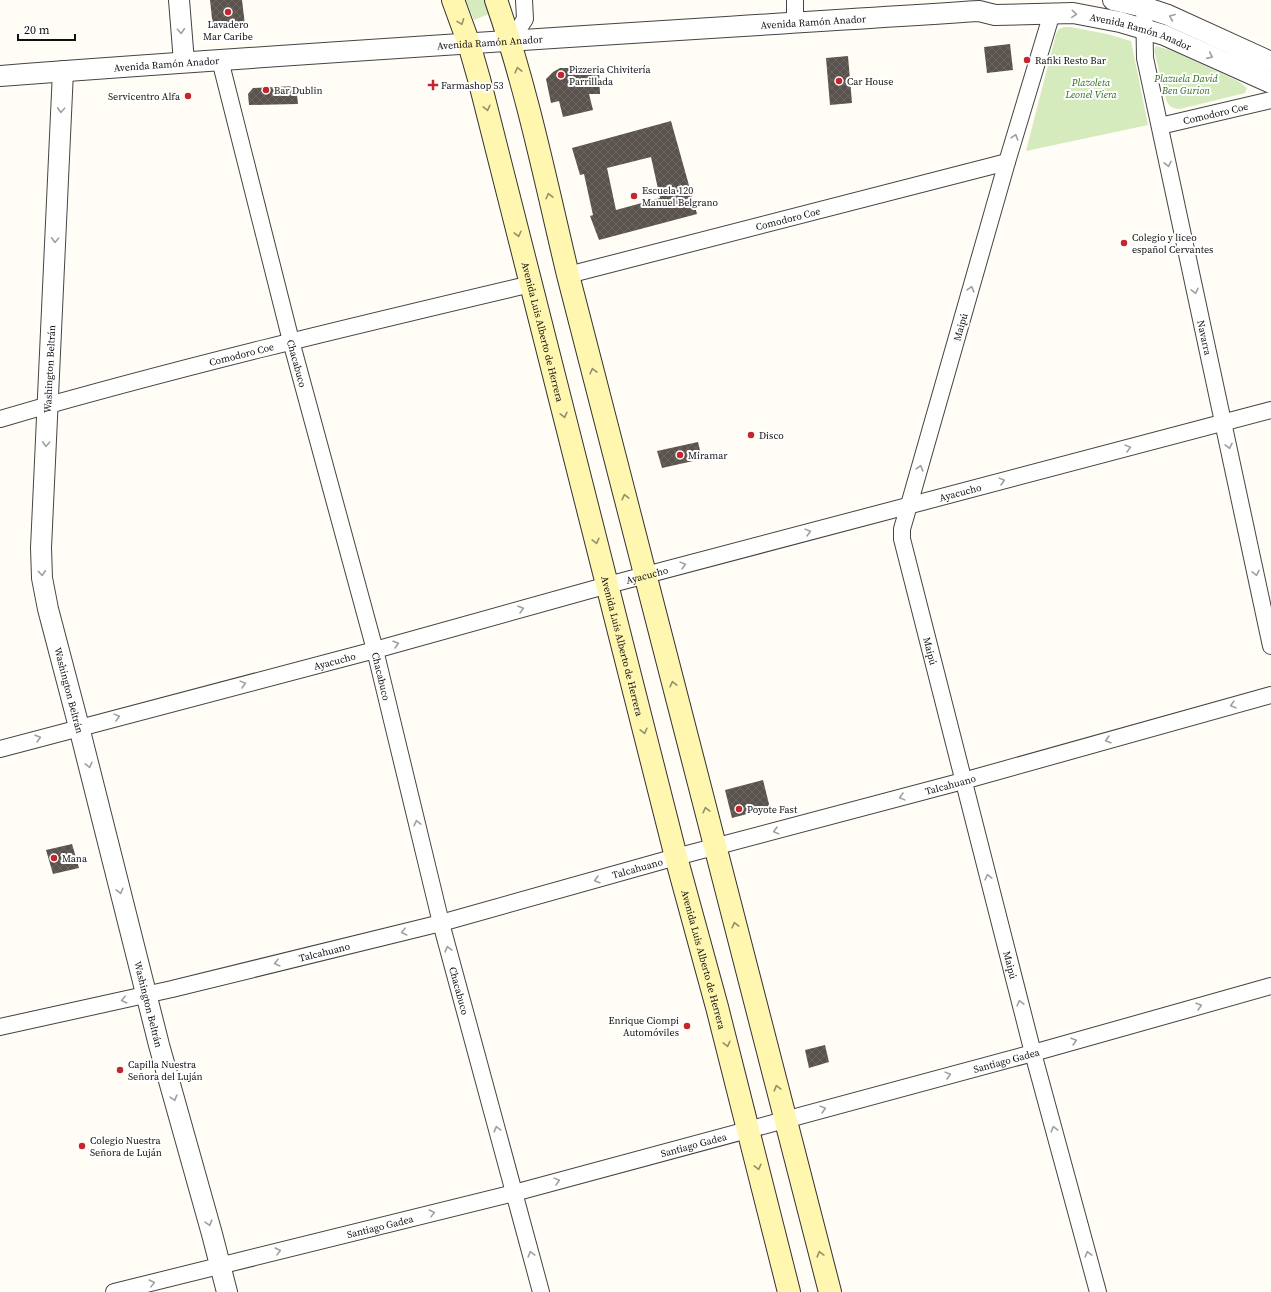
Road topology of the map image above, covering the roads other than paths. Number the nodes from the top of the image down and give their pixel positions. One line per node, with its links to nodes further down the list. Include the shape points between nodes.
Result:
1 (179, 0): 14 (street, one-way to 14)
2 (453, 0): 12 (main road, Avenida Luis Alberto de Herrera, one-way to 12)
3 (496, 0): 11 (main road)
4 (524, 0): 11 (street, via 526,19)
5 (795, 0): 9 (street)
6 (1113, 0): 7 (street, Avenida Ramón Anador)
7 (1144, 3): 10 (street, Navarra); 15 (street, Avenida Ramón Anador, one-way to 7)
8 (1045, 7): 9 (street, Avenida Ramón Anador, via 995,15 979,11); 10 (street, Avenida Ramón Anador, one-way to 10); 21 (street, Maipú, one-way to 8)
9 (795, 23): 11 (street, Avenida Ramón Anador)
10 (1145, 29): 18 (street, Avenida Ramón Anador, one-way to 18); 20 (street, Navarra, via 1146,58)
11 (510, 41): 12 (street, Avenida Ramón Anador); 22 (main road, one-way to 11)
12 (470, 44): 13 (street, Avenida Ramón Anador); 23 (main road, Avenida Luis Alberto de Herrera, one-way to 23)
13 (220, 60): 14 (street, Avenida Ramón Anador); 24 (street, Chacabuco)
14 (184, 62): 16 (street, Avenida Ramón Anador)
15 (1271, 62)
16 (63, 71): 17 (street, Avenida Ramón Anador); 25 (street, Washington Beltrán, one-way to 25)
17 (0, 76)
18 (1271, 83)
19 (1271, 100): 20 (street, Comodoro Coe)
20 (1160, 126): 28 (street, Navarra, one-way to 28)
21 (1007, 162): 22 (street, Comodoro Coe); 29 (street, Maipú, one-way to 21)
22 (568, 275): 30 (main road, one-way to 22)
23 (531, 284): 24 (street, Comodoro Coe); 31 (main road, Avenida Luis Alberto de Herrera, one-way to 31)
24 (291, 341): 25 (street, Comodoro Coe); 33 (street, Chacabuco)
25 (48, 405): 27 (street, Comodoro Coe); 35 (street, Washington Beltrán, one-way to 35, via 41,548 42,578 48,610)
26 (1271, 410): 28 (street, Ayacucho)
27 (0, 419)
28 (1224, 422): 29 (street, Ayacucho, one-way to 28); 32 (street, Navarra, one-way to 32)
29 (909, 505): 30 (street, Ayacucho, one-way to 29); 37 (street, Maipú, via 902,529 902,539)
30 (645, 575): 31 (street, Ayacucho); 38 (main road, one-way to 30)
31 (608, 585): 33 (street, Ayacucho, one-way to 31); 39 (main road, Avenida Luis Alberto de Herrera, one-way to 39)
32 (1271, 646)
33 (375, 650): 35 (street, Ayacucho, one-way to 33); 40 (street, Chacabuco, one-way to 33)
34 (1271, 695): 37 (street, Talcahuano, one-way to 37)
35 (80, 727): 36 (street, Ayacucho, one-way to 35); 42 (street, Washington Beltrán, one-way to 42)
36 (0, 749)
37 (963, 781): 38 (street, Talcahuano, one-way to 38); 44 (street, Maipú, one-way to 37)
38 (715, 848): 39 (street, Talcahuano); 45 (main road, one-way to 38)
39 (676, 857): 40 (street, Talcahuano, one-way to 40); 46 (main road, Avenida Luis Alberto de Herrera, one-way to 46)
40 (441, 923): 42 (street, Talcahuano, one-way to 42); 47 (street, Chacabuco, one-way to 40)
41 (1271, 986): 44 (street, Santiago Gadea, one-way to 41)
42 (147, 995): 43 (street, Talcahuano, one-way to 43); 48 (street, Washington Beltrán, one-way to 48)
43 (0, 1028)
44 (1033, 1053): 45 (street, Santiago Gadea, one-way to 44); 54 (street, Maipú, one-way to 44)
45 (785, 1119): 46 (street, Santiago Gadea); 53 (main road, one-way to 45)
46 (748, 1129): 47 (street, Santiago Gadea, one-way to 46); 52 (main road, Avenida Luis Alberto de Herrera, one-way to 52)
47 (514, 1193): 48 (street, Santiago Gadea, one-way to 47); 51 (street, Chacabuco, one-way to 47)
48 (220, 1266): 49 (street, Santiago Gadea, one-way to 48); 50 (street, Washington Beltrán)
49 (114, 1292)
50 (227, 1292)
51 (541, 1292)
52 (789, 1292)
53 (830, 1292)
54 (1098, 1292)

